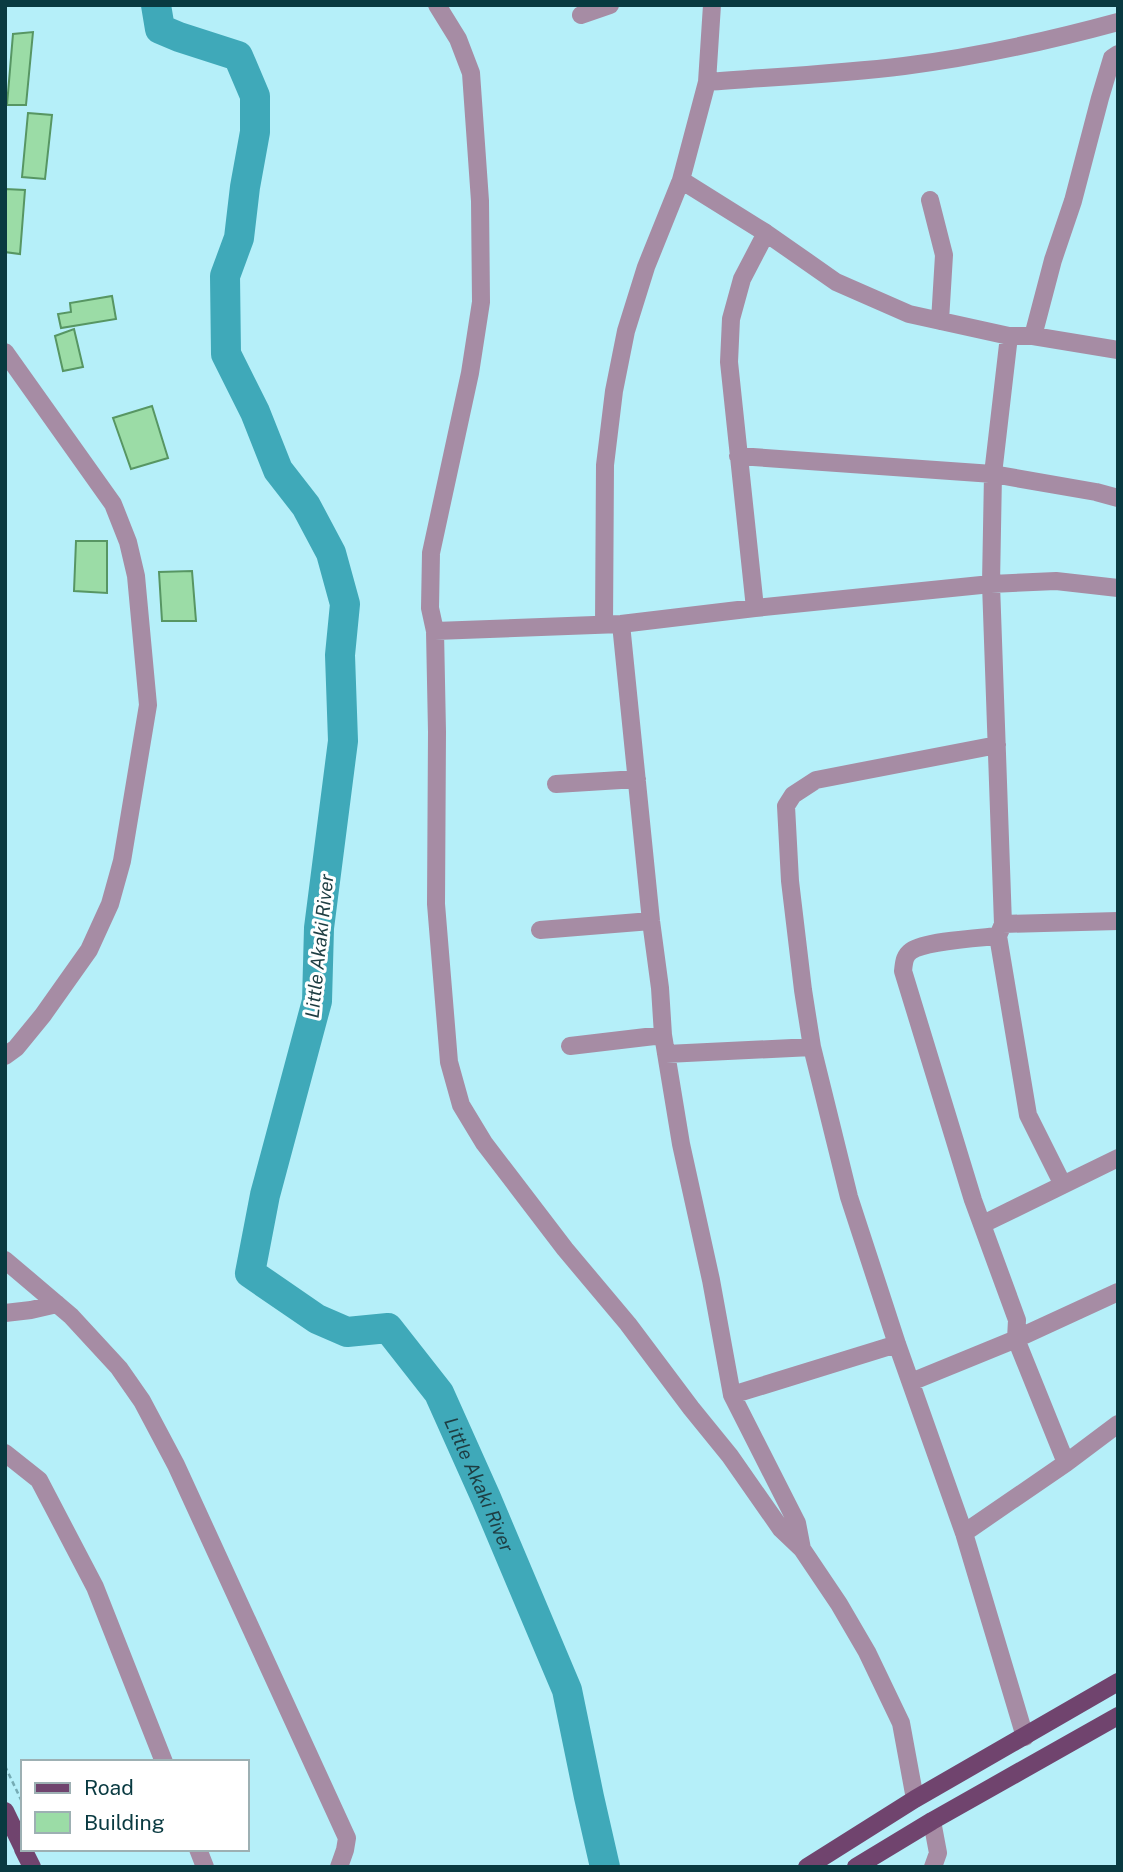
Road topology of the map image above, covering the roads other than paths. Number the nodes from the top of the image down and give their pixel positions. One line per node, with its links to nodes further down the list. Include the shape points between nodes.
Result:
1 (437, 5): 23 (street, via 458,39 471,73 481,302 431,554 430,608)
2 (610, 5): 4 (street)
3 (712, 5): 7 (street)
4 (581, 15)
5 (1118, 22): 7 (street, via 959,58)
6 (1118, 54): 13 (street, via 1112,58)
7 (707, 82): 8 (street)
8 (681, 180): 10 (street); 22 (street, via 646,267 614,391 605,465)
9 (930, 200): 11 (street, via 944,255)
10 (766, 233): 11 (street, via 836,282 909,314); 16 (street, via 742,279 731,319 729,362)
11 (940, 321): 12 (street)
12 (1009, 336): 13 (street); 17 (street)
13 (1032, 336): 14 (street)
14 (1118, 350)
15 (5, 352): 35 (street, via 113,504 136,576 148,705 122,861 110,904 89,950 43,1015)
16 (738, 456): 17 (street); 21 (street)
17 (993, 474): 18 (street); 19 (street)
18 (1118, 498)
19 (991, 584): 20 (street, via 1056,581); 21 (street); 24 (street)
20 (1118, 589)
21 (755, 608): 22 (street)
22 (612, 624): 23 (street); 25 (street)
23 (435, 631): 51 (street, via 436,904 449,1062 461,1105 484,1143 730,1456 781,1529)
24 (997, 745): 30 (street); 33 (street, via 816,780 793,795 786,806 790,881)
25 (637, 779): 26 (street); 27 (street)
26 (556, 784)
27 (651, 921): 29 (street); 31 (street)
28 (1118, 921): 30 (street)
29 (540, 930)
30 (1001, 930): 37 (street, via 1028,1115); 38 (street, via 922,946 910,952 903,971)
31 (663, 1035): 32 (street); 34 (street)
32 (570, 1046)
33 (812, 1047): 34 (street); 44 (street, via 849,1197)
34 (666, 1054): 46 (street)
35 (5, 1056)
36 (1118, 1158): 37 (street)
37 (1062, 1183): 38 (street)
38 (983, 1224): 43 (street, via 1017,1320)
39 (5, 1260): 41 (street)
40 (1118, 1292): 43 (street)
41 (57, 1304): 42 (street); 62 (street, via 119,1368 176,1465 347,1838)
42 (5, 1313)
43 (1016, 1339): 45 (street); 49 (street)
44 (897, 1344): 45 (street); 46 (street)
45 (911, 1382): 50 (street)
46 (732, 1395): 51 (street, via 797,1523)
47 (1118, 1424): 49 (street)
48 (5, 1453): 55 (street, via 39,1480 95,1587)
49 (1066, 1463): 50 (street)
50 (964, 1533): 54 (street)
51 (802, 1549): 56 (street, via 860,1640 901,1723)
52 (1118, 1682): 54 (main road)
53 (1118, 1716): 58 (main road)
54 (1025, 1737): 56 (main road)
55 (163, 1760)
56 (915, 1799): 63 (main road)
57 (5, 1811): 59 (main road)
58 (932, 1821): 64 (main road); 65 (street, via 938,1853)
59 (21, 1845)
60 (24, 1851): 61 (main road)
61 (32, 1867)
62 (339, 1867)
63 (807, 1867)
64 (856, 1867)
65 (933, 1867)

